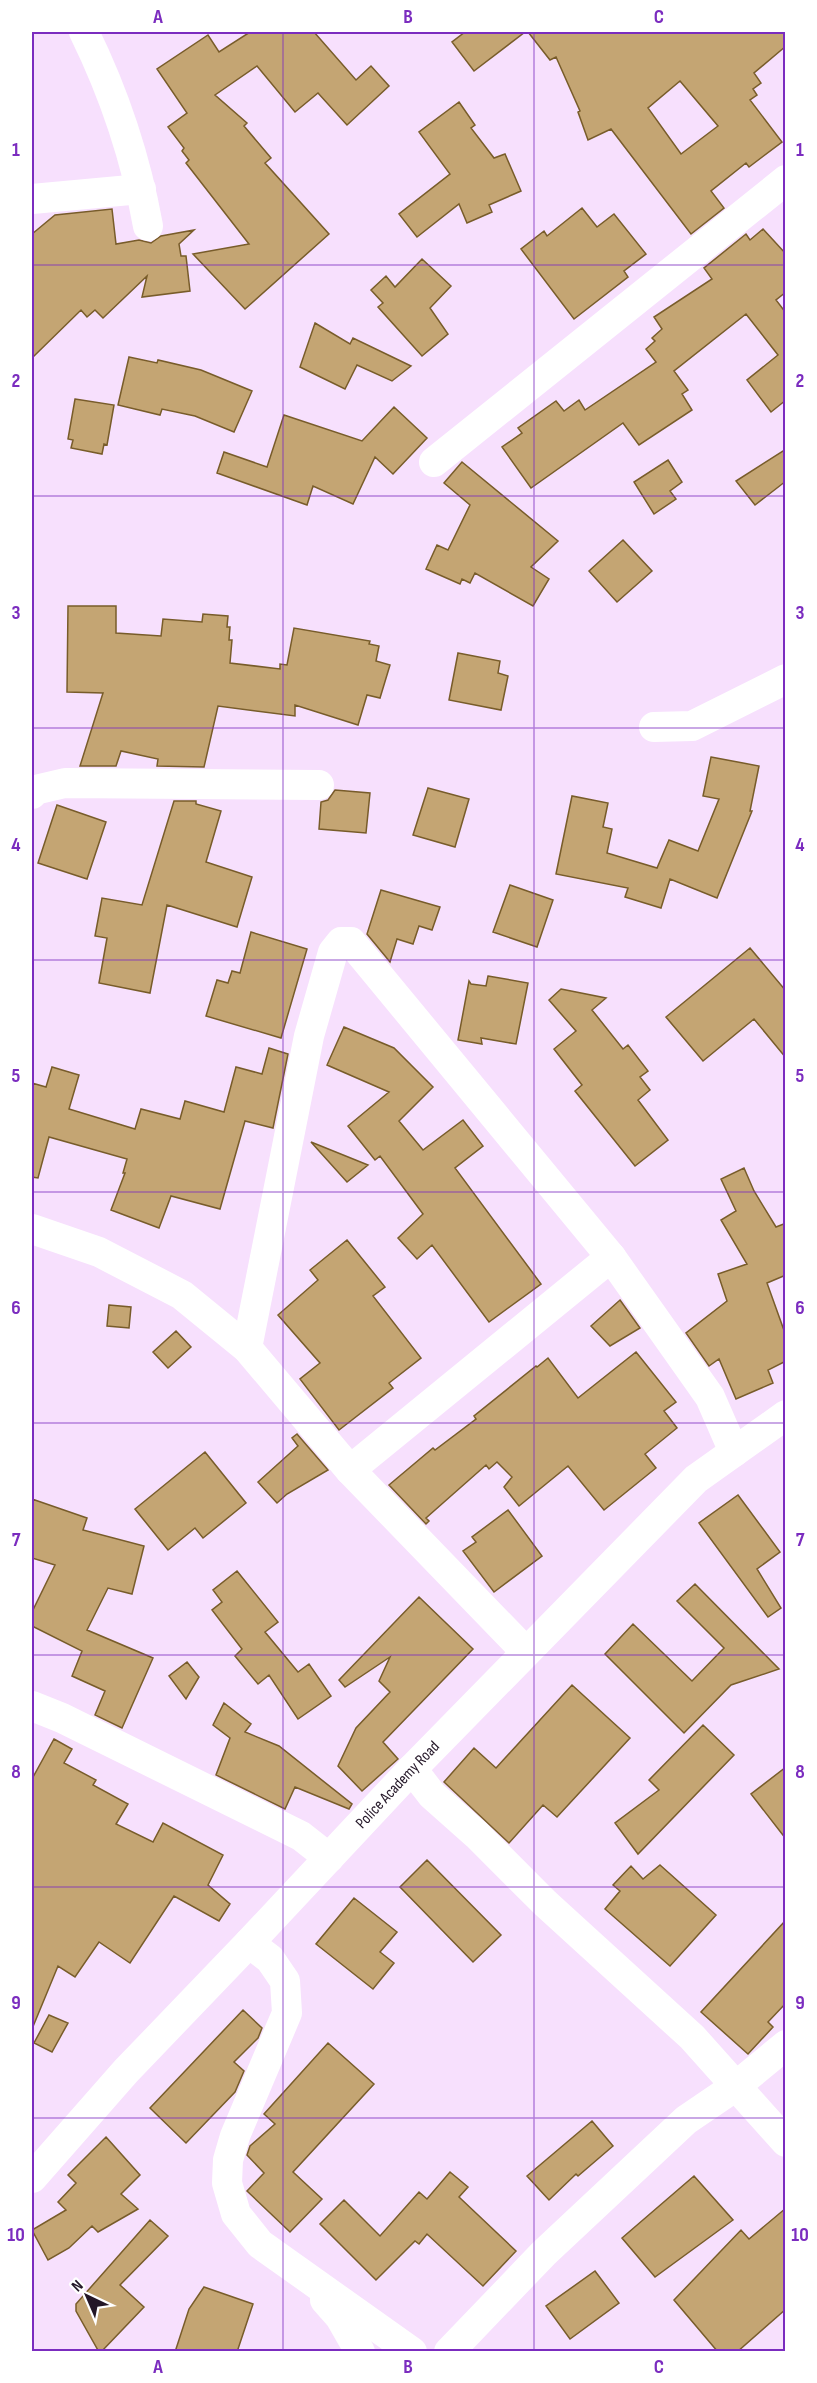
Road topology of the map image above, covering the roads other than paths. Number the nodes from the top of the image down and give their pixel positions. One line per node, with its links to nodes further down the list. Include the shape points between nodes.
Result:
1 (84, 32): 3 (street, via 101,66)
2 (786, 180): 6 (street)
3 (141, 189): 4 (street); 5 (street)
4 (32, 199)
5 (148, 226)
6 (434, 462)
7 (786, 680): 8 (street, via 692,726)
8 (654, 727)
9 (319, 785): 10 (street, via 65,783)
10 (32, 794)
11 (32, 1228): 13 (street, via 99,1252 182,1295)
12 (611, 1257): 13 (street, via 351,942 341,942 333,952 309,1036); 15 (street, via 710,1397); 16 (street)
13 (247, 1348): 16 (street)
14 (786, 1415): 15 (street, Police Academy Road)
15 (734, 1452): 17 (street, Police Academy Road, via 696,1479)
16 (350, 1470): 17 (street)
17 (526, 1652): 19 (street, Police Academy Road)
18 (32, 1706): 20 (street, via 301,1836)
19 (412, 1769): 20 (street, Police Academy Road); 23 (street, via 432,1795 692,2037)
20 (329, 1858): 21 (street, Police Academy Road)
21 (249, 1943): 25 (street, Police Academy Road, via 126,2071); 26 (street, via 270,1959 285,1981 287,2013 235,2136 227,2183 236,2214 260,2244)
22 (786, 2045): 23 (street)
23 (736, 2086): 24 (street); 29 (street, via 677,2128 544,2253)
24 (786, 2142)
25 (32, 2178)
26 (303, 2275): 27 (street, via 340,2317); 28 (street)
27 (360, 2352)
28 (412, 2352)
29 (450, 2352)

